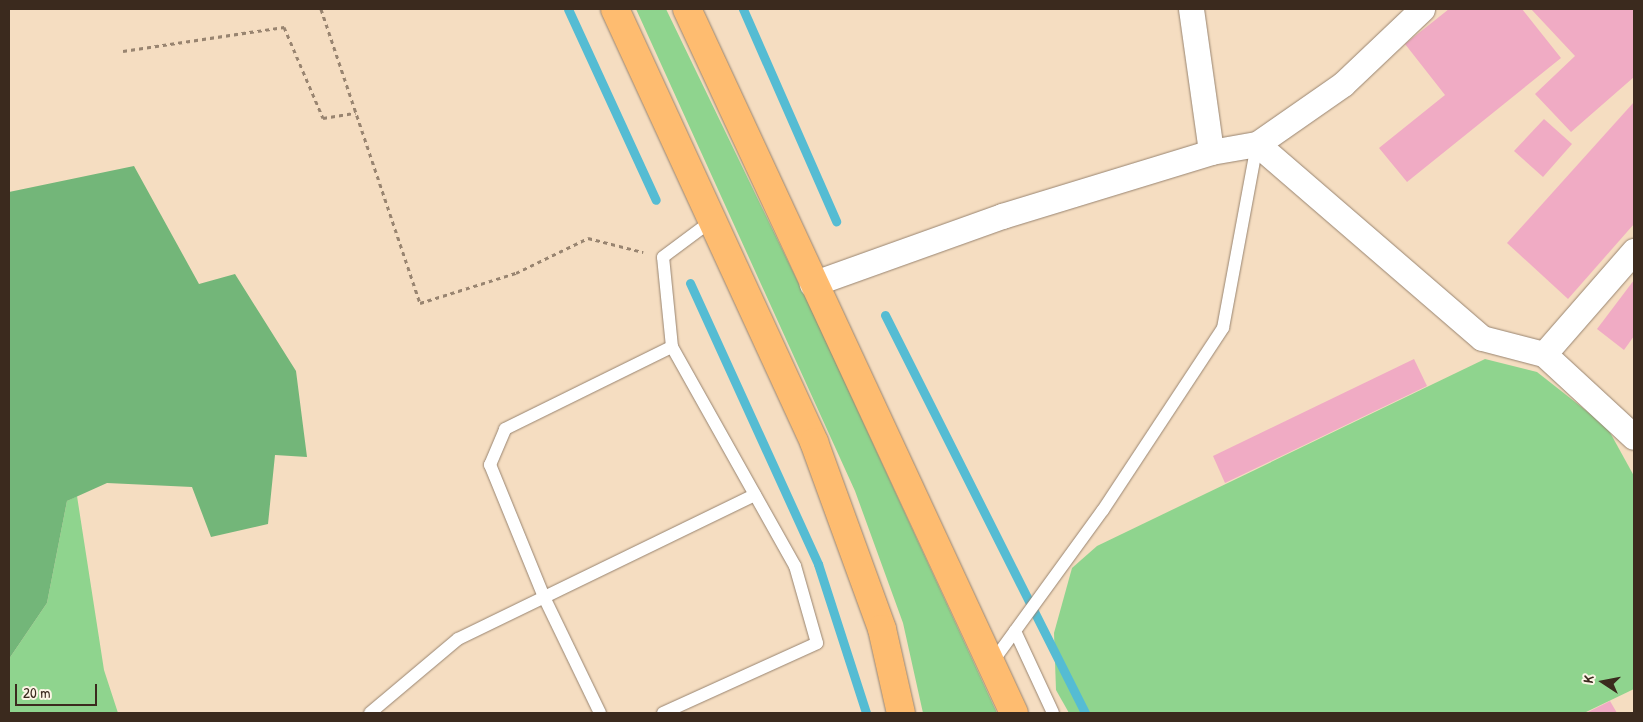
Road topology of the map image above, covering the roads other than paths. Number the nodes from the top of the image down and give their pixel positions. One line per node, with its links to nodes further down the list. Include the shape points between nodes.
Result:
1 (615, 9): 7 (highway)
2 (688, 9): 9 (highway)
3 (1191, 9): 6 (street)
4 (1422, 9): 5 (street, via 1343,84)
5 (1257, 144): 6 (street); 11 (street, via 1482,338); 15 (lane, via 1223,328 1103,510)
6 (1211, 152): 9 (street, via 1002,216)
7 (710, 222): 10 (lane, via 663,257); 20 (highway, via 814,442 882,629)
8 (1634, 251): 11 (street)
9 (812, 284): 16 (highway)
10 (672, 347): 13 (lane); 14 (lane, via 505,429 490,465)
11 (1544, 354): 12 (street)
12 (1634, 438)
13 (755, 495): 14 (lane); 19 (lane, via 795,566 817,643)
14 (544, 597): 17 (lane, via 458,639); 18 (lane)
15 (1015, 631): 16 (lane); 22 (lane)
16 (991, 664): 21 (highway)
17 (370, 713)
18 (600, 713)
19 (663, 713)
20 (901, 713)
21 (1014, 713)
22 (1053, 713)

